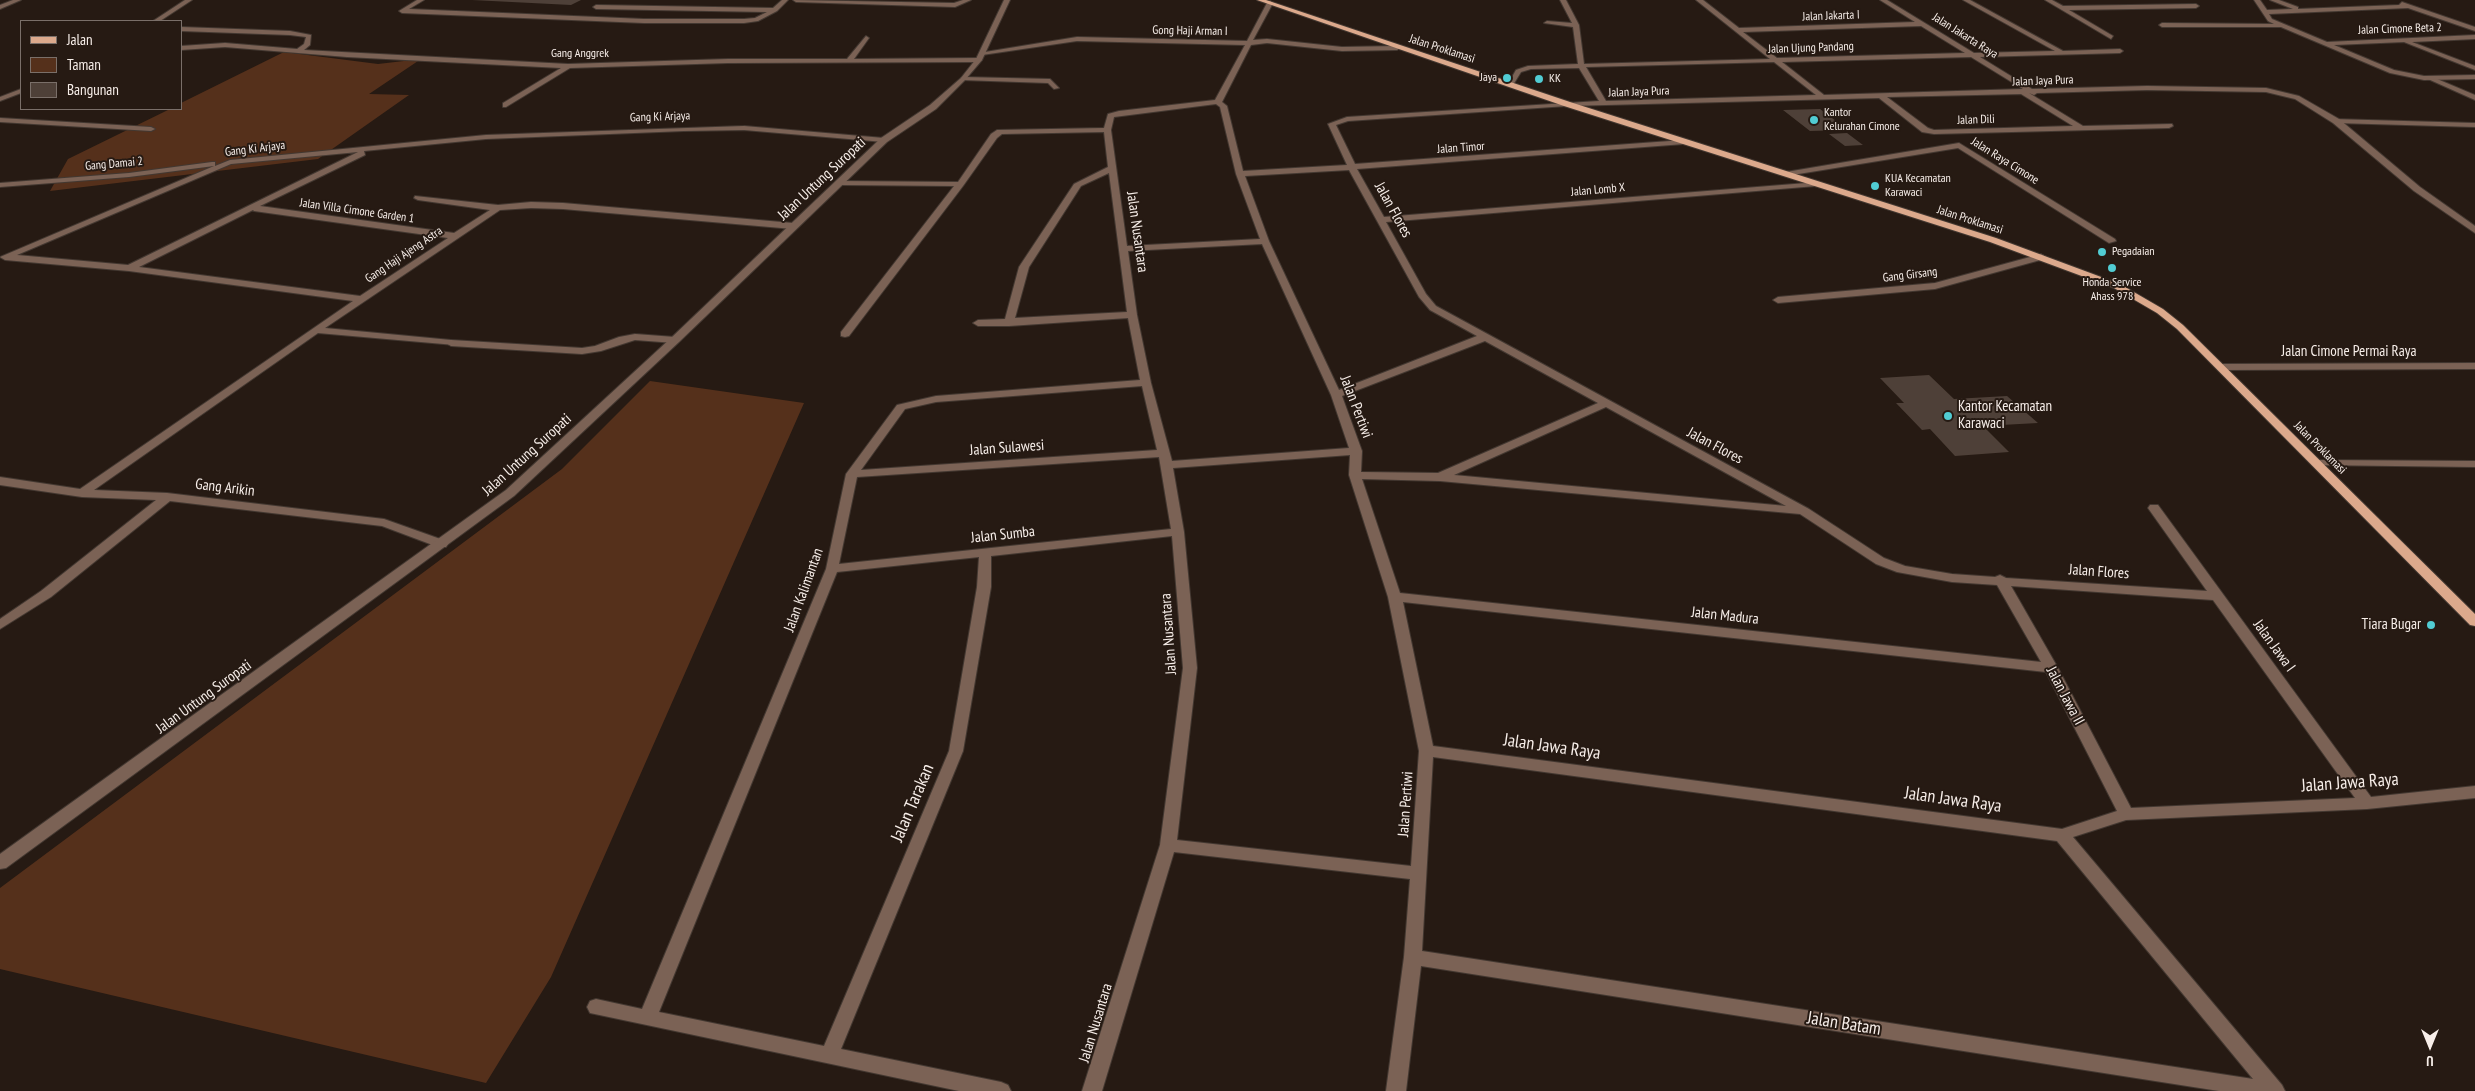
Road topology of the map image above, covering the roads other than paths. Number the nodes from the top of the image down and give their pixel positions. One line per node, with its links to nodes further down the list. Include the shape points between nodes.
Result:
1 (18, 0): 21 (street)
2 (189, 0): 28 (street)
3 (421, 0): 27 (street, via 402,11)
4 (608, 0): 22 (street)
5 (785, 0): 24 (street)
6 (796, 0): 7 (street, via 956,5)
7 (968, 0)
8 (1007, 0): 49 (street, Jalan Untung Suropati)
9 (1260, 0): 18 (main road, Jalan Proklamasi)
10 (1563, 0): 30 (street)
11 (1699, 0): 36 (street)
12 (1883, 0): 31 (street, Jalan Jakarta Raya)
13 (1966, 0): 47 (street)
14 (2048, 0): 23 (street)
15 (2257, 0): 26 (street)
16 (2273, 0): 25 (street)
17 (2392, 0): 20 (street)
18 (1275, 3): 42 (street); 44 (main road, Jalan Proklamasi)
19 (2196, 6): 23 (street)
20 (2410, 6): 25 (street); 35 (street)
21 (0, 7)
22 (596, 7): 24 (street); 27 (street)
23 (2063, 8): 38 (street)
24 (775, 10): 27 (street, via 756,20 744,21)
25 (2301, 10): 26 (street)
26 (2264, 12): 33 (street, via 2270,20)
27 (577, 18)
28 (158, 20)
29 (1547, 23): 30 (street)
30 (1576, 24): 52 (street)
31 (1924, 24): 36 (street, Jalan Jakarta I); 48 (street, Jalan Jakarta Raya)
32 (2162, 25): 33 (street)
33 (2287, 26): 41 (street)
34 (182, 29): 45 (street, via 310,36 307,45)
35 (2475, 29)
36 (1738, 30): 51 (street)
37 (2475, 36): 40 (street, Jalan Cimone Beta 2)
38 (2111, 37)
39 (866, 38): 50 (street)
40 (2402, 40): 41 (street, Jalan Cimone Beta 2); 54 (street)
41 (2327, 43): 57 (street, via 2392,72)
42 (1248, 44): 44 (street, Gong Haji Arman I, via 1267,41 1342,49); 49 (street, Gong Haji Arman I, via 1077,39); 67 (street)
43 (182, 48): 45 (street, Gang Anggrek, via 225,45)
44 (1397, 48): 58 (main road, Jalan Proklamasi)
45 (299, 50): 53 (street, Gang Anggrek)
46 (2120, 51): 47 (street, Jalan Ujung Pandang)
47 (2062, 52): 48 (street, Jalan Ujung Pandang)
48 (1973, 55): 51 (street, Jalan Ujung Pandang); 62 (street, Jalan Jakarta Raya)
49 (980, 56): 50 (street, Gang Anggrek); 56 (street, Jalan Untung Suropati)
50 (849, 60): 53 (street, Gang Anggrek)
51 (1776, 60): 52 (street, Jalan Ujung Pandang); 64 (street)
52 (1581, 65): 58 (street, Jalan Ujung Pandang, via 1523,68); 69 (street)
53 (568, 66): 71 (street)
54 (2475, 68)
55 (2475, 77): 57 (street)
56 (963, 78): 59 (street, via 1050,81); 80 (street, Jalan Untung Suropati, via 933,108)
57 (2430, 78): 65 (street)
58 (1511, 84): 68 (main road, Jalan Proklamasi)
59 (1056, 88)
60 (20, 91): 66 (street)
61 (2024, 93): 62 (street, Jalan Jaya Pura); 63 (street, Jalan Jaya Pura); 77 (street)
62 (2034, 93): 74 (street, Jalan Jaya Pura, via 2147,88 2266,90 2296,97)
63 (1882, 97): 64 (street, Jalan Jaya Pura); 77 (street, Jalan Dili, via 1929,132)
64 (1824, 98): 69 (street, Jalan Jaya Pura)
65 (2475, 98): 70 (street, via 2466,100)
66 (0, 99)
67 (1218, 102): 79 (street, via 1119,113 1111,116); 86 (street, Jalan Pertiwi, via 1224,106)
68 (1567, 104): 69 (street, Jalan Jaya Pura); 72 (street, Jalan Jaya Pura); 81 (main road, Jalan Proklamasi)
69 (1604, 104)
70 (2475, 104)
71 (506, 105)
72 (1347, 119): 84 (street, Jalan Flores, via 1336,122 1332,128)
73 (0, 120): 78 (street)
74 (2336, 121): 75 (street); 97 (street, Jalan Jaya Pura, via 2417,189)
75 (2475, 125)
76 (2170, 126): 77 (street, Jalan Dili)
77 (2081, 128)
78 (151, 129)
79 (1107, 130): 85 (street); 89 (street, via 1000,132)
80 (884, 140): 82 (street, Gang Ki Arjaya, via 744,128 684,129 486,137); 88 (street, Jalan Untung Suropati)
81 (1684, 142): 84 (street, Jalan Timor); 87 (main road, Jalan Proklamasi)
82 (370, 150): 83 (street, Gang Ki Arjaya); 93 (street)
83 (230, 162): 91 (street, Gang Damai 2, via 129,175); 102 (street, Gang Ki Arjaya)
84 (1352, 167): 86 (street, Jalan Timor); 95 (street, Jalan Flores)
85 (1112, 168): 101 (street, Jalan Nusantara); 109 (street, via 1078,184 1024,267)
86 (1240, 174): 99 (street, Jalan Pertiwi)
87 (1786, 174): 90 (main road, Jalan Proklamasi); 100 (street, Jalan Raya Cimone, via 1959,145)
88 (841, 183): 89 (street); 96 (street, Jalan Untung Suropati)
89 (960, 184): 111 (street)
90 (1816, 184): 95 (street, Jalan Lomb X); 103 (main road, Jalan Proklamasi)
91 (0, 185)
92 (418, 198): 94 (street)
93 (254, 208): 98 (street, Jalan Villa Cimone Garden 1); 104 (street)
94 (498, 208): 96 (street, Gang Haji Ajeng Astra, via 563,206); 98 (street, Gang Haji Ajeng Astra)
95 (1382, 220): 112 (street, Jalan Flores, via 1422,296 1433,308)
96 (793, 226): 113 (street, Jalan Untung Suropati)
97 (2475, 230)
98 (456, 236): 105 (street, Gang Haji Ajeng Astra)
99 (1265, 240): 101 (street); 117 (street, Jalan Pertiwi)
100 (2112, 241)
101 (1123, 249): 107 (street, Jalan Nusantara)
102 (3, 257): 104 (street, Gang Ki Arjaya)
103 (2041, 257): 106 (street, Gang Girsang, via 1935,286); 115 (main road, Jalan Proklamasi, via 2117,286 2141,299 2180,326)
104 (129, 268): 105 (street, Gang Ki Arjaya)
105 (361, 299): 110 (street, Gang Haji Ajeng Astra)
106 (1778, 300)
107 (1132, 315): 109 (street); 116 (street, Jalan Nusantara)
108 (978, 323): 109 (street)
109 (1009, 323)
110 (316, 330): 113 (street, via 582,351 635,337); 127 (street, Gang Haji Ajeng Astra)
111 (844, 334)
112 (1485, 337): 117 (street); 118 (street, Jalan Flores)
113 (675, 340): 132 (street, Jalan Untung Suropati, via 510,493)
114 (2475, 366): 115 (street, Jalan Cimone Permai Raya)
115 (2222, 367): 121 (main road, Jalan Proklamasi)
116 (1146, 383): 120 (street, Jalan Nusantara); 123 (street, Jalan Kalimantan, via 936,399 900,407)
117 (1336, 395): 119 (street, Jalan Pertiwi)
118 (1605, 404): 125 (street); 130 (street, Jalan Flores)
119 (1356, 451): 120 (street, Jalan Sulawesi); 124 (street, Jalan Pertiwi)
120 (1166, 459): 123 (street, Jalan Sulawesi); 131 (street, Jalan Nusantara)
121 (2318, 463): 122 (street); 138 (main road, Jalan Proklamasi)
122 (2475, 464)
123 (852, 474): 134 (street, Jalan Kalimantan)
124 (1355, 475): 125 (street); 137 (street, Jalan Pertiwi)
125 (1440, 477): 130 (street)
126 (0, 482): 127 (street, Gang Arikin)
127 (82, 493): 128 (street, Gang Arikin)
128 (167, 497): 132 (street, Gang Arikin, via 384,523); 139 (street, via 46,594)
129 (2154, 508): 136 (street, Jalan Jawa I)
130 (1805, 512): 135 (street, Jalan Flores, via 1880,560 1902,569 1952,578)
131 (1178, 532): 133 (street, Jalan Sumba); 146 (street, Jalan Nusantara, via 1190,668)
132 (442, 544): 147 (street, Jalan Untung Suropati)
133 (985, 553): 134 (street, Jalan Sumba); 152 (street, Jalan Tarakan, via 984,587 956,751)
134 (832, 569): 151 (street, Jalan Kalimantan)
135 (2000, 580): 136 (street, Jalan Flores); 140 (street, Jalan Jawa II)
136 (2218, 596): 143 (street, Jalan Jawa I)
137 (1395, 597): 140 (street, Jalan Madura); 141 (street, Jalan Pertiwi)
138 (2475, 622)
139 (0, 625)
140 (2051, 668): 144 (street, Jalan Jawa II)
141 (1426, 751): 145 (street, Jalan Jawa Raya); 148 (street, Jalan Pertiwi)
142 (2475, 792): 143 (street, Jalan Jawa Raya)
143 (2367, 803): 144 (street, Jalan Jawa Raya)
144 (2126, 814): 145 (street, Jalan Jawa Raya)
145 (2062, 835): 156 (street)
146 (1168, 845): 148 (street); 154 (street, Jalan Nusantara)
147 (0, 863)
148 (1418, 873): 149 (street, Jalan Pertiwi)
149 (1413, 957): 155 (street, Jalan Pertiwi); 156 (street, Jalan Batam)
150 (596, 1007): 151 (street)
151 (648, 1017): 152 (street)
152 (829, 1055): 153 (street)
153 (1001, 1091)
154 (1092, 1091)
155 (1396, 1091)
156 (2275, 1091)

